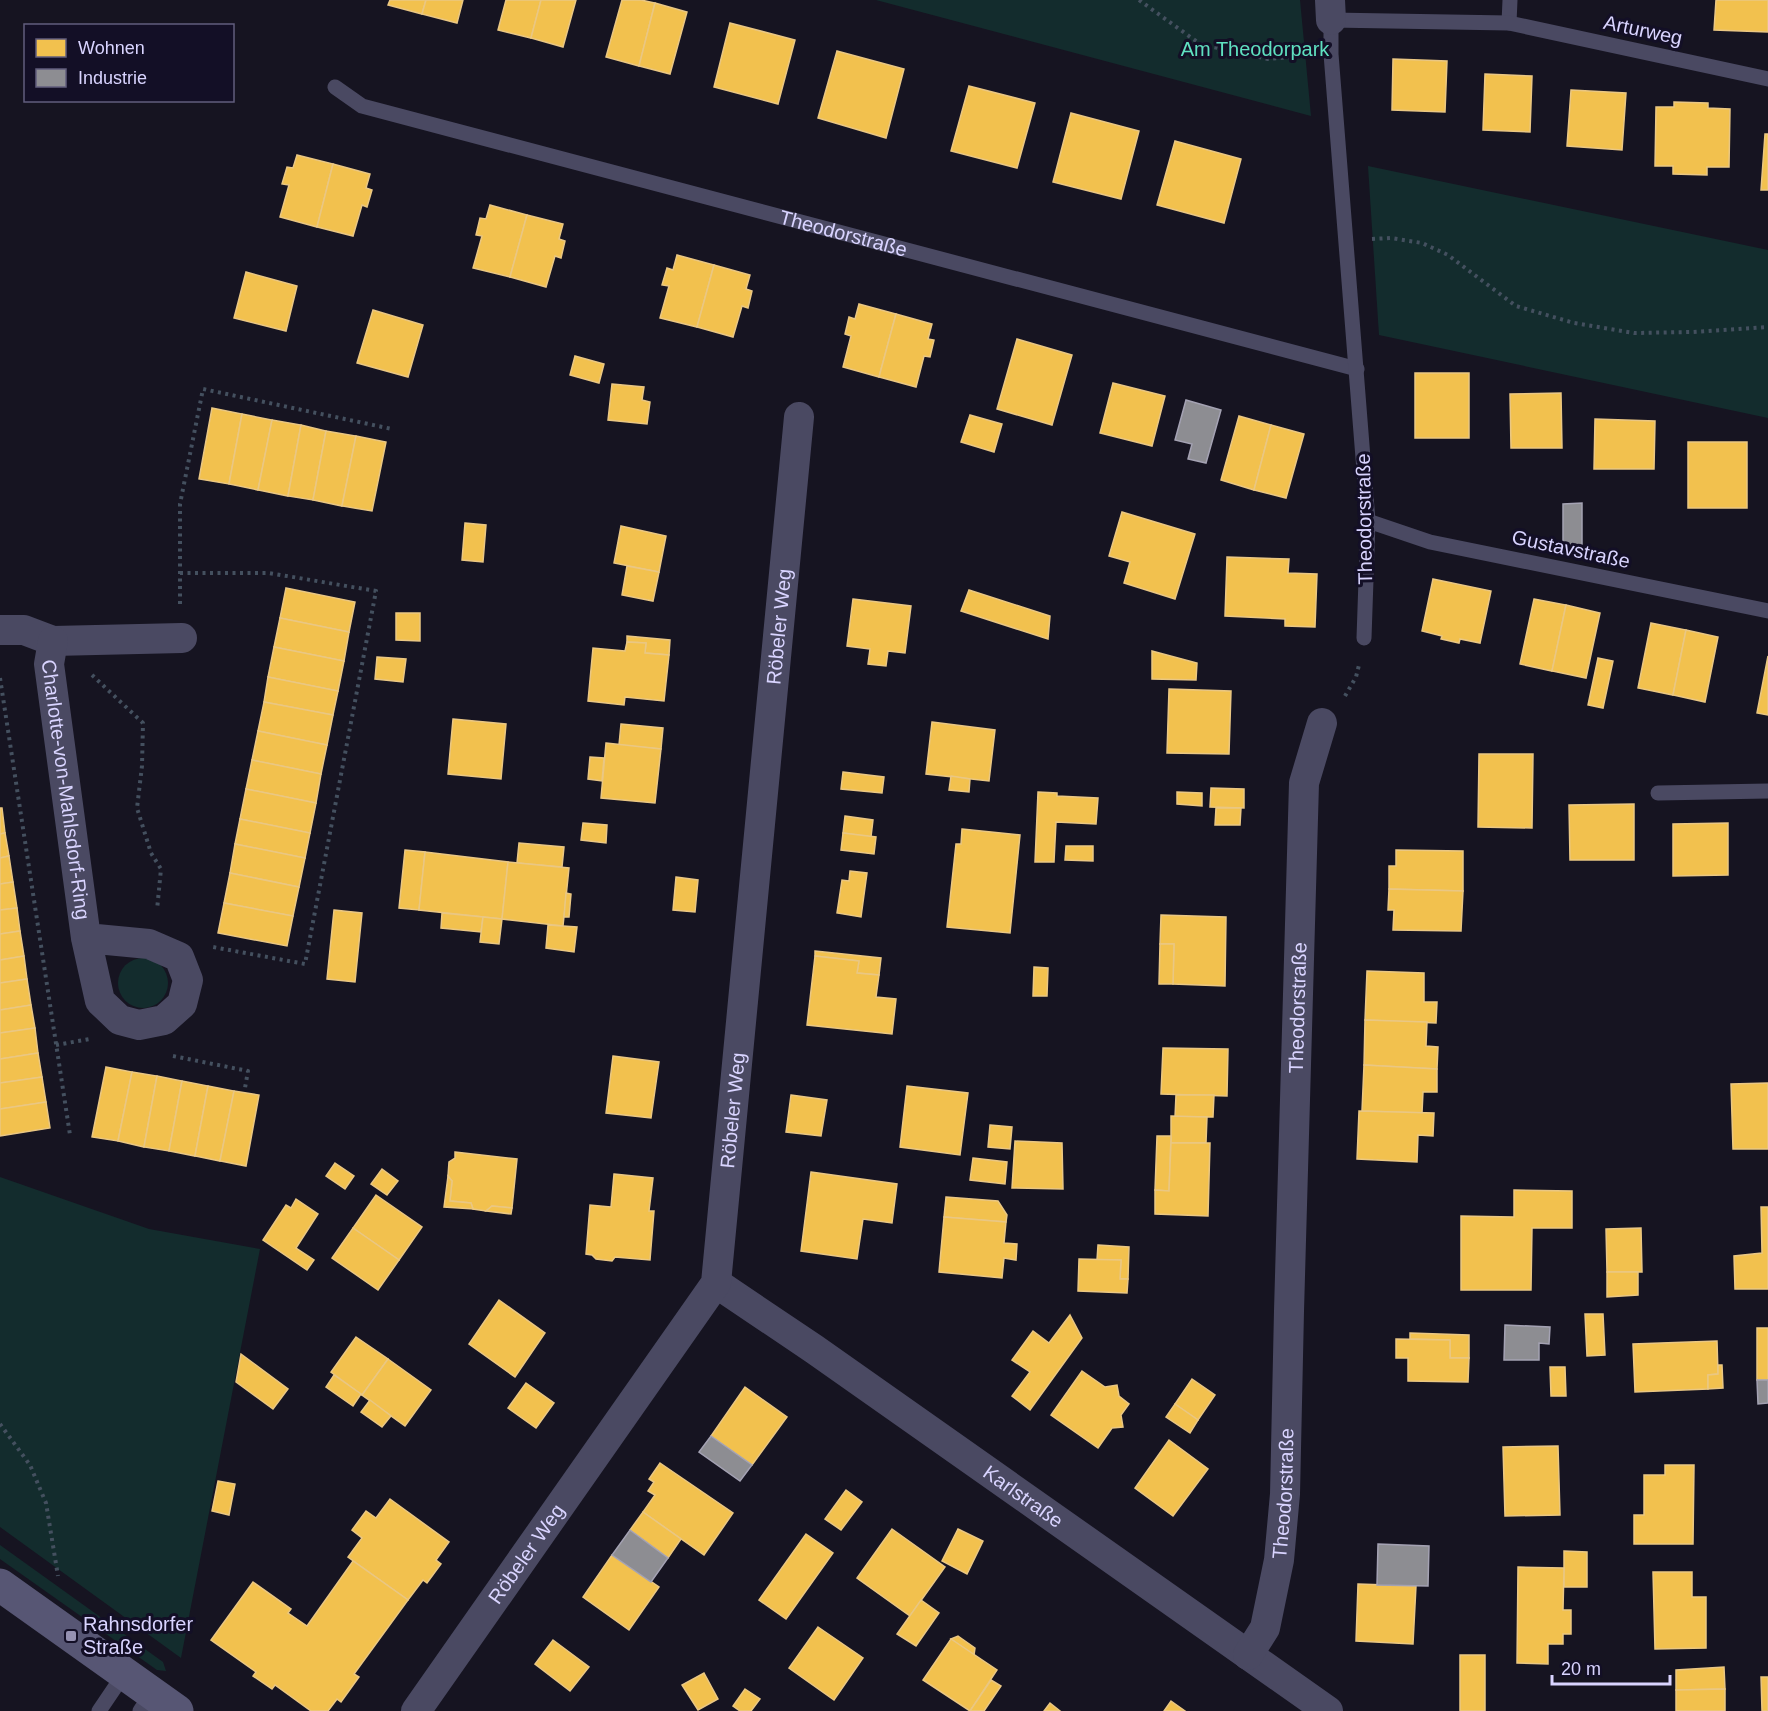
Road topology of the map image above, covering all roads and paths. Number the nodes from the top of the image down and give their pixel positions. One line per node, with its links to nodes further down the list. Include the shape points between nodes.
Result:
1 (1139, 0): 5 (path, via 1200,44 1268,59)
2 (1510, 0): 4 (lane)
3 (1330, 10): 4 (lane, Arturweg); 5 (lane, Theodorstraße)
4 (1509, 23): 6 (lane, Arturweg)
5 (1331, 54): 8 (lane, Theodorstraße)
6 (1768, 79)
7 (335, 87): 10 (lane, Theodorstraße, via 362,106)
8 (1347, 239): 9 (path, via 1391,238 1422,243 1448,255 1515,306 1574,323 1634,333); 10 (lane, Theodorstraße)
9 (1768, 327)
10 (1357, 369): 13 (lane, Theodorstraße)
11 (799, 417): 30 (street, Röbeler Weg)
12 (392, 429): 14 (path, via 203,388 180,504)
13 (1368, 521): 15 (lane, Gustavstraße, via 1430,542); 18 (lane, Theodorstraße)
14 (180, 573): 17 (path); 26 (path, via 269,573 376,591 305,964 188,942)
15 (1768, 611)
16 (0, 630): 19 (street, Charlotte-von-Mahlsdorf-Ring, via 24,630)
17 (182, 638): 19 (street, Charlotte-von-Mahlsdorf-Ring)
18 (1364, 638): 21 (path, via 1356,677)
19 (53, 641): 24 (street, Charlotte-von-Mahlsdorf-Ring, via 49,664); 25 (path, via 143,723 137,808 151,853 161,869)
20 (0, 678): 29 (path)
21 (1322, 723): 34 (street, Theodorstraße, via 1304,783 1285,1494 1279,1560 1265,1628)
22 (1768, 791): 23 (lane)
23 (1658, 793)
24 (86, 938): 25 (street, Charlotte-von-Mahlsdorf-Ring); 27 (street, Charlotte-von-Mahlsdorf-Ring, via 100,1001 120,1020 139,1024)
25 (149, 944): 26 (street, Charlotte-von-Mahlsdorf-Ring)
26 (179, 957): 27 (street, via 188,980 182,1004)
27 (164, 1020): 28 (path, via 169,1038 166,1055 248,1071)
28 (245, 1088)
29 (70, 1135)
30 (716, 1283): 34 (street, Karlstraße); 38 (street, Röbeler Weg)
31 (0, 1424): 32 (path, via 30,1465 46,1503)
32 (58, 1576)
33 (0, 1585): 35 (street)
34 (1248, 1655): 39 (street, Karlstraße)
35 (124, 1674): 36 (street); 37 (lane)
36 (156, 1705)
37 (99, 1711)
38 (416, 1711)
39 (1328, 1711)

